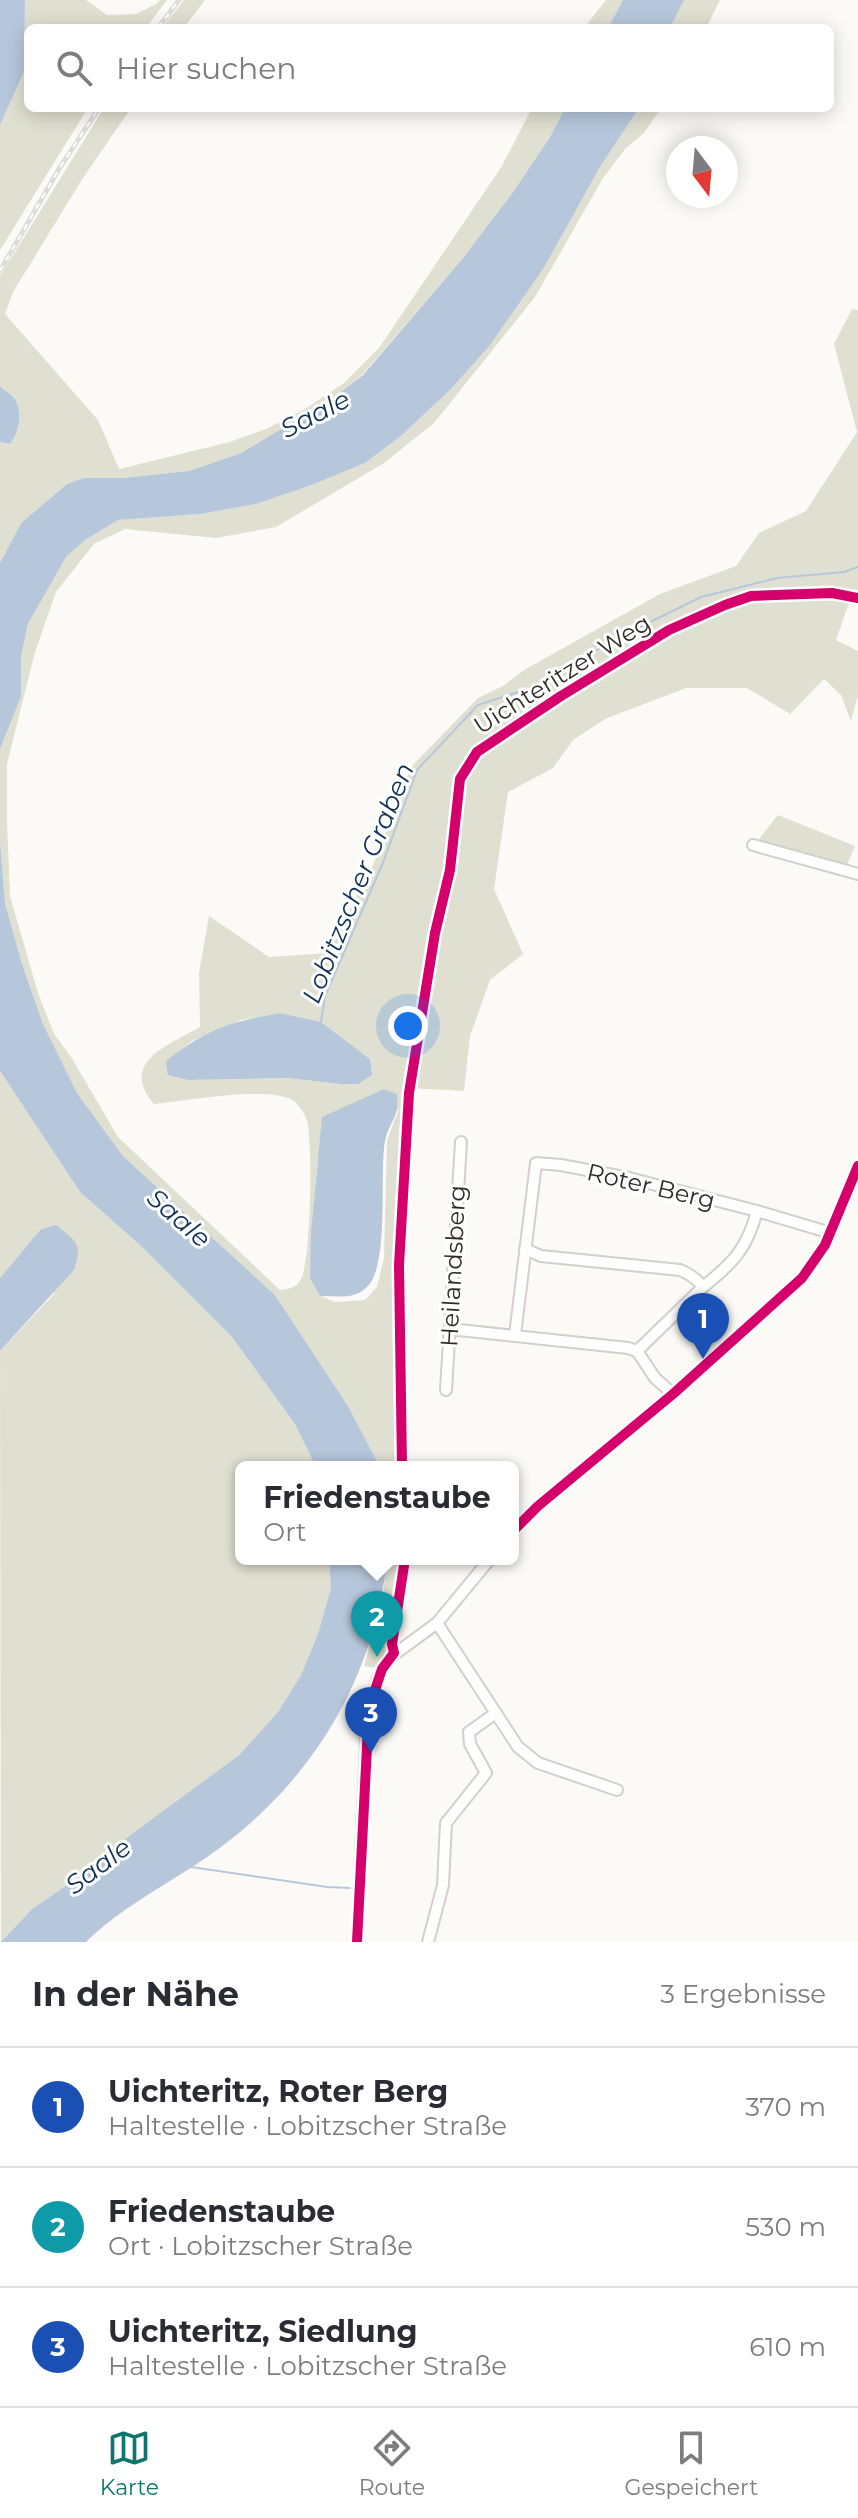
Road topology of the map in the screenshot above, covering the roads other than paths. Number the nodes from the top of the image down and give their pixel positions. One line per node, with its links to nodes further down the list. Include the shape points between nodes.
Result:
1 (858, 598): 15 (street, Uichteritzer Weg, via 832,593 751,596 669,630 477,752 460,779 450,870 409,1093 399,1265)
2 (753, 845): 3 (street)
3 (858, 874)
4 (461, 1142): 10 (street, Heilandsberg)
5 (858, 1166): 7 (street)
6 (757, 1211): 7 (street); 8 (street, Roter Berg, via 629,1178 536,1163); 9 (street, via 739,1255)
7 (831, 1233): 14 (street, via 802,1278)
8 (525, 1249): 9 (street, via 541,1256 680,1270); 11 (street, Roter Berg)
9 (703, 1287): 12 (street)
10 (450, 1329): 11 (street); 13 (street, Heilandsberg)
11 (515, 1335): 12 (street)
12 (637, 1351): 14 (street)
13 (446, 1390)
14 (673, 1394): 16 (street)
15 (402, 1461)
16 (519, 1525)
17 (404, 1565): 20 (street)
18 (485, 1565): 19 (street)
19 (437, 1623): 20 (street); 21 (street)
20 (394, 1653): 23 (street, via 382,1669 369,1708)
21 (496, 1713): 22 (street, via 518,1747 538,1763); 24 (street, via 469,1732 486,1773 446,1823 443,1885)
22 (617, 1790)
23 (357, 1942)
24 (428, 1942)

